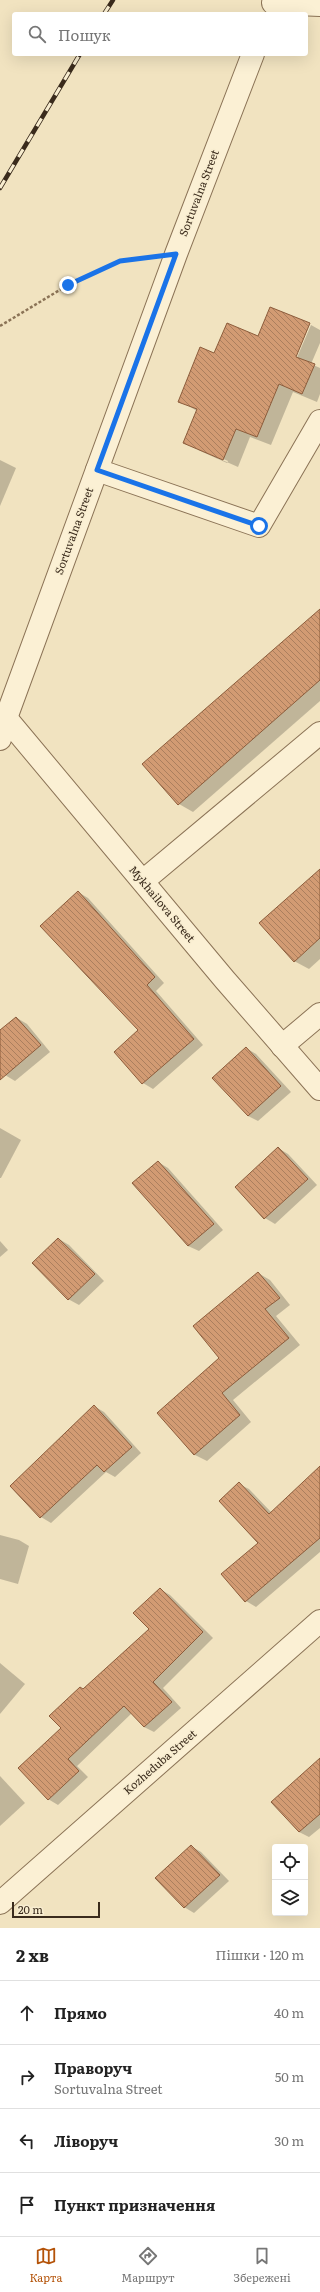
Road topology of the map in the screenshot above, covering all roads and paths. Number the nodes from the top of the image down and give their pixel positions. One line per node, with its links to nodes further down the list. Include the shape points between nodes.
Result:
1 (320, 5): 2 (street)
2 (272, 6)
3 (252, 56): 4 (street, Sortuvalna Street)
4 (176, 254): 5 (path, via 120,261 68,285); 7 (street, Sortuvalna Street)
5 (0, 326)
6 (320, 421): 7 (street, via 259,526)
7 (97, 470): 8 (street, Sortuvalna Street)
8 (6, 718): 10 (street, Sortuvalna Street); 11 (street, Mykhailova Street)
9 (320, 732): 11 (street)
10 (0, 739)
11 (143, 882): 13 (street, Mykhailova Street)
12 (320, 1014): 13 (street)
13 (282, 1046): 14 (street, Mykhailova Street)
14 (320, 1089)
15 (320, 1621): 16 (street, Kozheduba Street)
16 (0, 1903)

